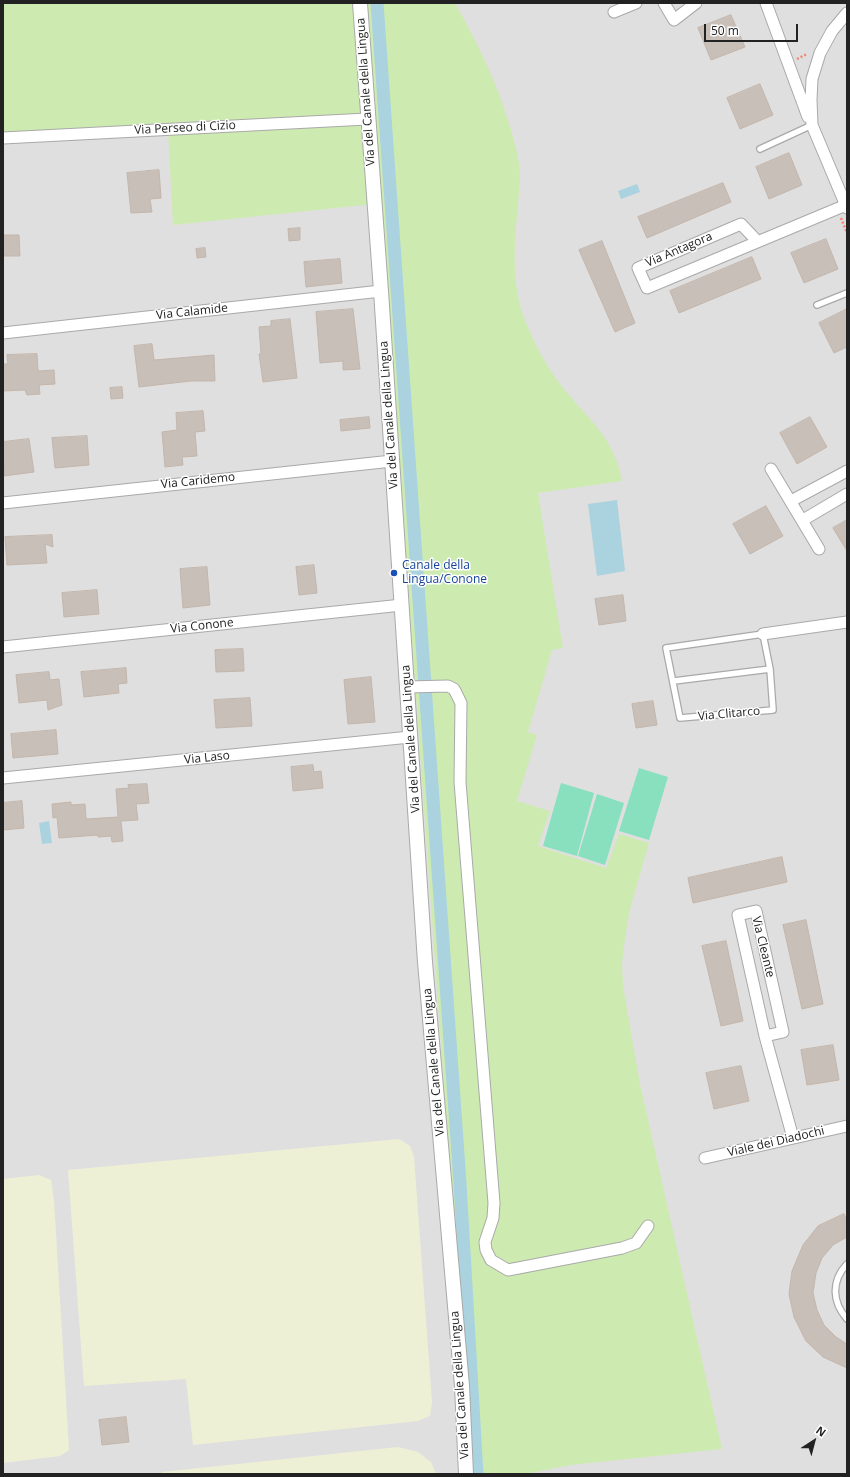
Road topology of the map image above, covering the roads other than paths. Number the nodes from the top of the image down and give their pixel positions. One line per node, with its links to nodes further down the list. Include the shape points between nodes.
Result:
1 (360, 3): 8 (street, Via del Canale della Lingua)
2 (636, 3): 6 (street)
3 (664, 3): 4 (street, via 674,20)
4 (696, 3)
5 (766, 3): 9 (street)
6 (614, 12)
7 (847, 13): 9 (street, via 828,38 817,61 811,89)
8 (367, 119): 10 (street, Via Perseo di Cizio); 14 (street, Via del Canale della Lingua)
9 (812, 125): 11 (lane); 12 (street)
10 (3, 138)
11 (760, 149)
12 (846, 207): 13 (street, Via Antagora)
13 (757, 241): 13 (street, Via Antagora, via 647,288 638,268 741,224)
14 (381, 291): 17 (street, Via Calamide); 18 (street, Via del Canale della Lingua)
15 (847, 293): 16 (lane)
16 (817, 305)
17 (3, 333)
18 (392, 461): 23 (street, Via Caridemo); 26 (street, Via del Canale della Lingua)
19 (771, 470): 22 (street)
20 (847, 470): 22 (street)
21 (847, 494): 24 (street)
22 (791, 501): 24 (street)
23 (3, 503)
24 (803, 520): 25 (street)
25 (820, 549)
26 (402, 605): 29 (street, Via Conone); 32 (street, Via del Canale della Lingua)
27 (847, 622): 28 (street, Via Clitarco)
28 (763, 634): 30 (lane, Via Clitarco); 31 (lane, Via Clitarco, via 666,648)
29 (3, 647)
30 (770, 669): 31 (lane); 31 (lane, Via Clitarco, via 773,710 680,718)
31 (674, 681)
32 (413, 687): 33 (street, Via del Canale della Lingua); 39 (street, via 440,685 454,689 461,703 460,782 494,1203 493,1218 485,1242 486,1250 491,1260 508,1270 622,1248 636,1243)
33 (410, 738): 34 (street, Via Laso); 42 (street, Via del Canale della Lingua, via 425,962 462,1386)
34 (3, 778)
35 (765, 1036): 35 (street, Via Cleante, via 783,1032 756,911 738,915); 37 (street, Via Cleante)
36 (847, 1126): 37 (street, Viale dei Diadochi)
37 (793, 1138): 38 (street, Viale dei Diadochi)
38 (705, 1158)
39 (648, 1226)
40 (847, 1264): 41 (lane, via 836,1280 835,1295 838,1308)
41 (847, 1319)
42 (466, 1474)

